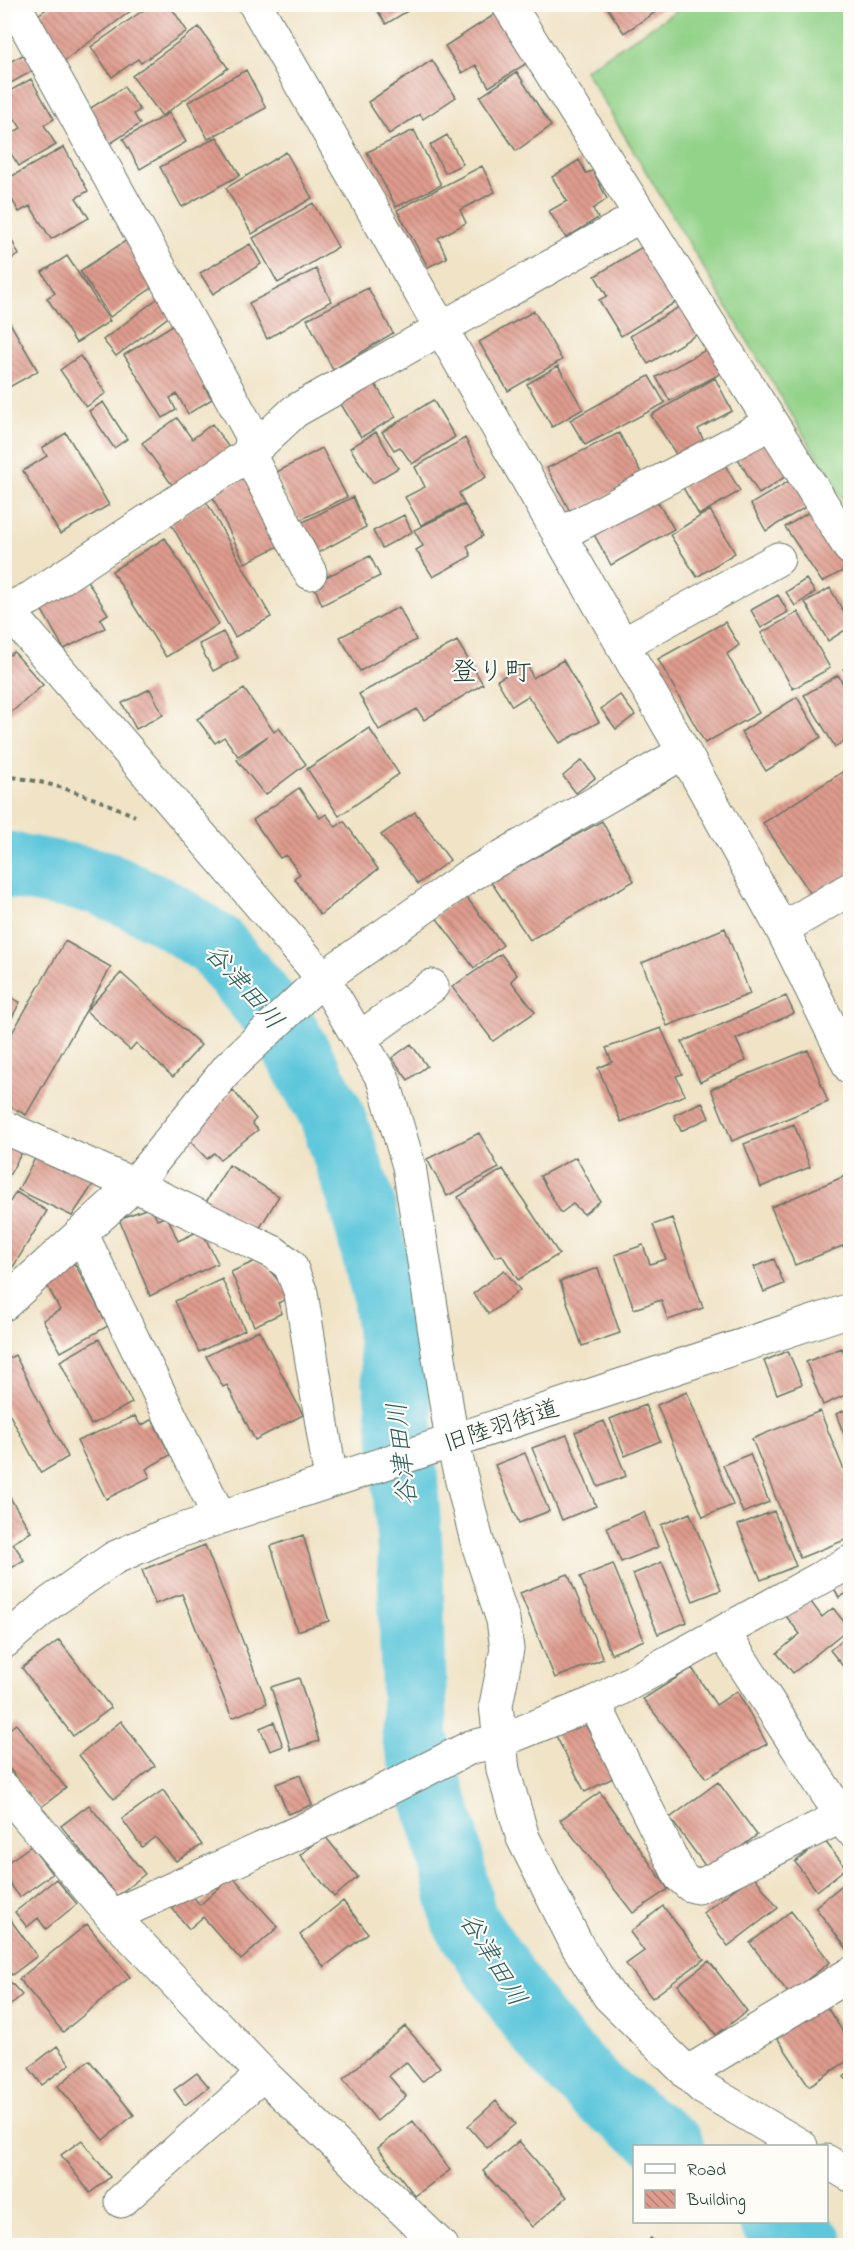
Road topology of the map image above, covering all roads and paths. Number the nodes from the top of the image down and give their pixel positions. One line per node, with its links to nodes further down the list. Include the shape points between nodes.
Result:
1 (14, 4): 7 (street, via 253,437)
2 (255, 4): 5 (street)
3 (508, 4): 4 (street)
4 (640, 216): 5 (street); 6 (street)
5 (439, 327): 7 (street, via 295,411); 8 (street)
6 (771, 423): 8 (street); 9 (street)
7 (249, 454): 11 (street); 12 (street, via 31,598)
8 (559, 536): 13 (street)
9 (850, 548)
10 (778, 559): 13 (street)
11 (310, 573)
12 (5, 609): 19 (street)
13 (622, 645): 14 (street)
14 (684, 752): 18 (street); 19 (street, via 467,877)
15 (4, 776): 16 (path, via 26,778 88,796)
16 (145, 820)
17 (850, 888): 18 (street)
18 (782, 929): 22 (street)
19 (322, 978): 21 (street); 24 (street, via 229,1067)
20 (432, 986): 21 (street)
21 (360, 1038): 28 (street, via 383,1079 409,1166)
22 (850, 1067)
23 (4, 1127): 24 (street)
24 (134, 1185): 25 (street); 29 (street, via 273,1252 290,1265 301,1293)
25 (82, 1234): 26 (street); 30 (street)
26 (4, 1304)
27 (850, 1310): 28 (street, 旧陸羽街道)
28 (442, 1444): 29 (street, 旧陸羽街道); 35 (street, via 503,1620 507,1648)
29 (339, 1477): 30 (street, 旧陸羽街道)
30 (219, 1516): 33 (street, 旧陸羽街道, via 114,1558 51,1602)
31 (850, 1562): 32 (street)
32 (723, 1632): 34 (street); 37 (street)
33 (4, 1642)
34 (594, 1703): 35 (street); 37 (street, via 680,1876 690,1885 698,1887)
35 (486, 1744): 38 (street); 40 (street, via 503,1770 523,1838 578,1947 609,1996)
36 (4, 1789): 38 (street)
37 (846, 1822)
38 (112, 1916): 41 (street)
39 (850, 1974): 40 (street)
40 (687, 2073): 42 (street, via 703,2088)
41 (263, 2074): 45 (street); 46 (street)
42 (799, 2145)
43 (828, 2162): 44 (street)
44 (850, 2175)
45 (121, 2201)
46 (421, 2239)

